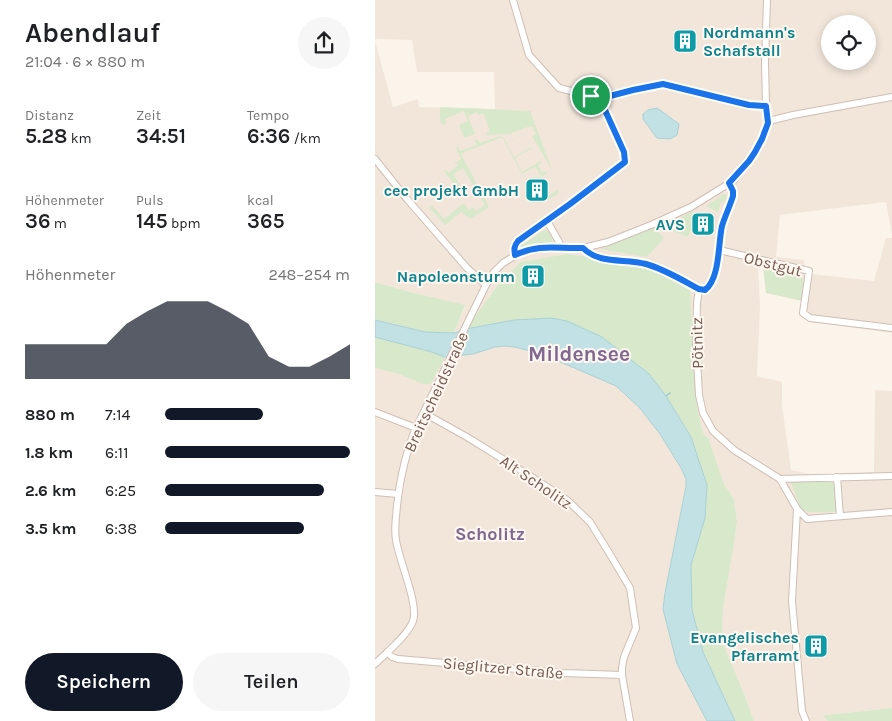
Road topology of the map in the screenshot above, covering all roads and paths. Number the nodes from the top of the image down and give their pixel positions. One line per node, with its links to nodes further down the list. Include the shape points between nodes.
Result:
1 (513, 0): 3 (street, via 529,55 559,88)
2 (767, 0): 6 (street)
3 (591, 96): 4 (street); 7 (street)
4 (610, 96): 6 (street, via 663,84 749,105); 7 (street)
5 (892, 97): 8 (street, via 793,115)
6 (766, 106): 8 (street)
7 (604, 108): 11 (street, via 624,152 625,162)
8 (768, 123): 10 (street, via 755,152)
9 (375, 159): 16 (street, via 467,268)
10 (729, 183): 13 (street, via 691,207 651,225); 14 (street, via 733,196)
11 (547, 221): 12 (street); 15 (street, via 518,241)
12 (561, 247): 13 (street); 15 (street, via 547,246)
13 (583, 248): 17 (street, via 597,257 645,264)
14 (719, 250): 17 (street, via 710,286 705,290); 18 (street, Obstgut, via 809,271 803,313 809,318)
15 (515, 255): 16 (street, Breitscheidstraße, via 494,272)
16 (486, 285): 20 (street, Breitscheidstraße)
17 (699, 289): 24 (street, Pötnitz, via 697,342 703,413 713,431 734,450)
18 (892, 328)
19 (375, 412): 21 (street)
20 (424, 413): 21 (street, Breitscheidstraße); 32 (street, Alt Scholitz, via 567,500 590,522 629,588 636,628 624,657)
21 (416, 428): 26 (street, Breitscheidstraße)
22 (892, 476): 23 (street)
23 (837, 477): 24 (street); 29 (street)
24 (780, 478): 27 (street, Pötnitz)
25 (375, 492): 26 (street)
26 (398, 494): 30 (street, Breitscheidstraße, via 395,538 415,614 407,631)
27 (797, 509): 29 (street, via 807,519); 34 (street, via 792,601 802,711)
28 (892, 512): 29 (street)
29 (840, 516)
30 (387, 652): 31 (street, Breitscheidstraße); 32 (street, Sieglitzer Straße, via 398,659)
31 (375, 664)
32 (622, 675): 33 (street, Alt Scholitz)
33 (630, 721)
34 (806, 721)

